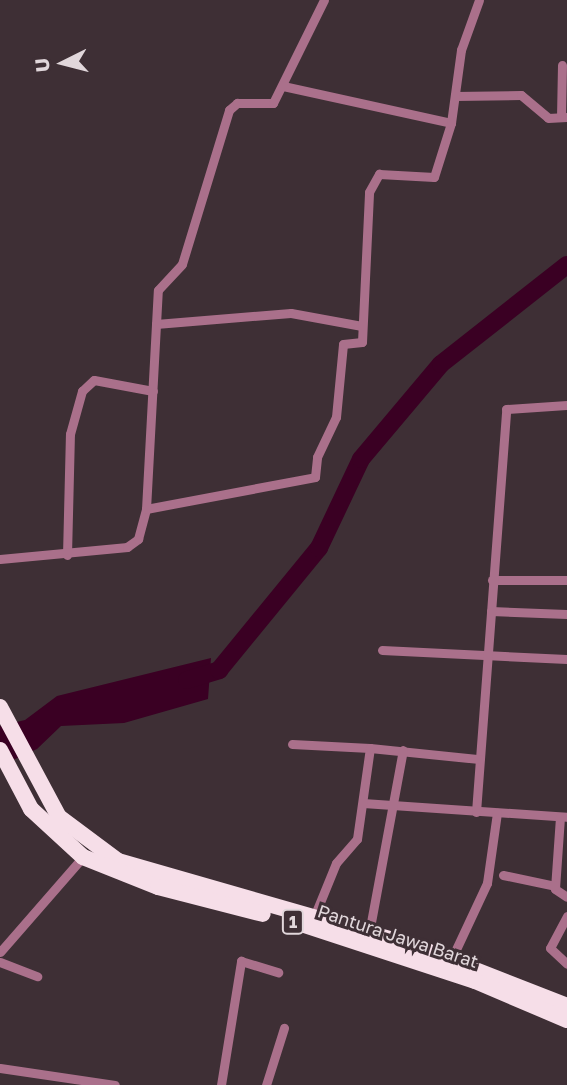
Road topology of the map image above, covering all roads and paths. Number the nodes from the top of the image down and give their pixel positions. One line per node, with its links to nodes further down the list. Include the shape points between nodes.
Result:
1 (324, 0): 4 (street)
2 (480, 0): 5 (street, via 461,50)
3 (562, 65): 6 (street)
4 (283, 86): 7 (street); 8 (street, via 269,105 237,103 229,110 182,264 158,290)
5 (455, 96): 6 (street, via 521,95 544,116); 7 (street)
6 (564, 117)
7 (451, 123): 9 (street, via 434,177 373,178 363,218)
8 (156, 324): 9 (street, via 291,313); 10 (street)
9 (362, 326): 12 (street, via 361,343 343,343 336,417 314,478)
10 (153, 391): 12 (street); 13 (street, via 94,380 82,391 70,434)
11 (567, 405): 15 (street, via 506,409)
12 (146, 509): 13 (street, via 133,544)
13 (66, 555): 14 (street)
14 (0, 559)
15 (492, 580): 16 (street); 17 (street)
16 (567, 580)
17 (491, 611): 18 (street); 20 (street)
18 (567, 614)
19 (382, 650): 20 (street)
20 (488, 656): 21 (street); 27 (street)
21 (567, 659)
22 (0, 707): 38 (highway, 1, via 50,802 75,834 118,861)
23 (292, 744): 24 (street)
24 (370, 748): 26 (street); 28 (street)
25 (0, 750): 33 (highway, Pantura Jawa Barat / 1, via 31,808)
26 (403, 750): 27 (street); 29 (street)
27 (479, 759): 30 (street)
28 (363, 803): 29 (street); 38 (street, via 354,849 336,863)
29 (393, 806): 30 (street); 40 (street)
30 (476, 812): 31 (street)
31 (497, 813): 32 (street); 43 (street, via 483,895)
32 (564, 817): 35 (street)
33 (83, 857): 39 (highway, Pantura Jawa Barat / 1, via 158,887); 42 (street)
34 (503, 875): 35 (street)
35 (555, 886): 36 (street)
36 (567, 897)
37 (567, 916): 45 (street, via 550,948)
38 (314, 918): 39 (highway, 1)
39 (336, 930): 40 (highway, 1); 41 (highway, Pantura Jawa Barat / 1)
40 (369, 933): 41 (highway, 1)
41 (386, 944): 43 (highway, 1); 48 (highway, Pantura Jawa Barat / 1)
42 (0, 952)
43 (451, 960): 48 (highway, 1)
44 (0, 962): 47 (street)
45 (567, 964)
46 (278, 972): 52 (street, via 241,961)
47 (37, 976)
48 (566, 1015)
49 (284, 1028): 53 (street)
50 (0, 1068): 51 (street)
51 (112, 1085)
52 (220, 1085)
53 (266, 1085)

